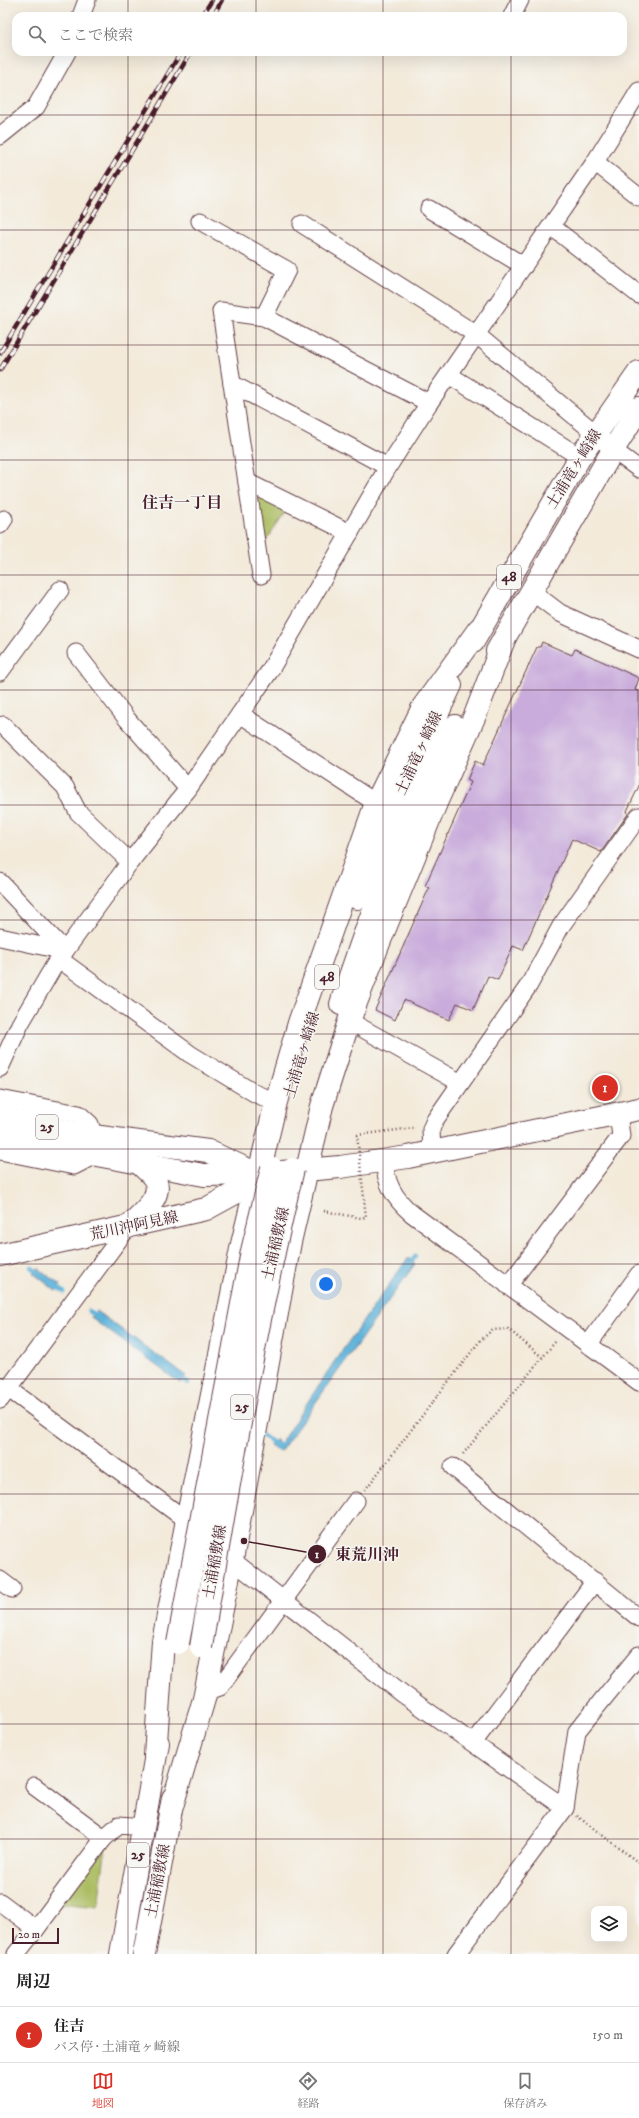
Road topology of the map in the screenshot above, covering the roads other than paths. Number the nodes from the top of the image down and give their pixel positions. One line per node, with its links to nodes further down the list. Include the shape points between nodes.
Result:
1 (87, 0): 3 (street)
2 (520, 0): 4 (street)
3 (82, 12)
4 (514, 12)
5 (65, 56): 7 (street, via 36,107)
6 (639, 91): 8 (street)
7 (0, 136)
8 (595, 162): 9 (street); 13 (street)
9 (639, 197)
10 (429, 209): 14 (street)
11 (200, 221): 16 (street, via 287,270)
12 (302, 224): 17 (street)
13 (551, 226): 14 (street); 15 (street)
14 (524, 266): 17 (street)
15 (639, 295)
16 (264, 317): 20 (street, via 221,311); 21 (street)
17 (477, 335): 19 (street); 23 (street)
18 (639, 372): 23 (main road, 土浦竜ヶ崎線 / 48)
19 (449, 375): 21 (street); 25 (street)
20 (232, 384): 26 (street); 28 (street)
21 (429, 403): 26 (street)
22 (639, 408): 24 (main road, 土浦竜ヶ崎線 / 48)
23 (595, 433): 24 (street); 25 (main road, 土浦竜ヶ崎線 / 48)
24 (612, 450): 27 (street); 32 (main road, 土浦竜ヶ崎線 / 48)
25 (580, 457): 33 (main road, 土浦竜ヶ崎線 / 48)
26 (388, 467): 29 (street)
27 (639, 469)
28 (247, 482): 29 (street); 30 (street)
29 (350, 533): 38 (street, via 269,672)
30 (261, 575)
31 (60, 590): 37 (street)
32 (531, 591): 34 (main road, 土浦竜ヶ崎線 / 48); 35 (street, via 560,613)
33 (479, 629): 41 (main road, 土浦竜ヶ崎線 / 48); 42 (main road, via 423,707)
34 (505, 637): 41 (main road, 土浦竜ヶ崎線 / 48); 48 (main road)
35 (639, 649)
36 (76, 653): 40 (street, via 127,719)
37 (0, 672)
38 (240, 714): 40 (street); 42 (street)
39 (3, 725): 44 (street, via 65,787 78,812)
40 (188, 789): 44 (street)
41 (409, 796): 62 (main road, 土浦竜ヶ崎線 / 48, via 306,1116); 63 (main road, 土浦竜ヶ崎線 / 48, via 340,940)
42 (376, 803): 52 (main road, via 299,1022)
43 (639, 816): 50 (street, via 561,926 529,985)
44 (130, 862): 47 (street)
45 (0, 882): 47 (street)
46 (0, 937): 47 (street)
47 (62, 955): 49 (street, via 20,1024); 52 (street, via 190,1054 256,1094)
48 (348, 1021): 50 (street); 62 (main road)
49 (0, 1068)
50 (459, 1082): 59 (street, via 430,1129)
51 (0, 1099): 57 (street, via 79,1114 90,1124)
52 (276, 1102): 63 (main road)
53 (639, 1109): 54 (main road)
54 (618, 1114): 59 (main road); 67 (street, via 621,1136)
55 (0, 1118): 57 (main road, 25)
56 (0, 1136): 57 (main road, 25)
57 (94, 1145): 58 (street, via 74,1166); 61 (main road, 25); 63 (main road, 25, via 208,1151)
58 (0, 1152)
59 (432, 1153): 60 (main road)
60 (384, 1161): 62 (main road); 67 (street, via 389,1186 398,1201)
61 (140, 1164): 63 (main road, 25, via 204,1175); 64 (main road, via 155,1180 157,1192 152,1203)
62 (300, 1170): 63 (main road, 25); 74 (main road, via 290,1242); 84 (main road, 土浦稲敷線 / 25, bridge, via 272,1256)
63 (265, 1171): 64 (main road, 荒川沖阿見線, via 237,1192 206,1209); 73 (main road, via 242,1244); 81 (main road, 土浦稲敷線 / 25, bridge, via 252,1251)
64 (128, 1227): 65 (main road, 荒川沖阿見線); 70 (street)
65 (0, 1255)
66 (639, 1274): 68 (street)
67 (508, 1286): 68 (street)
68 (588, 1346): 69 (street)
69 (639, 1382)
70 (3, 1392): 73 (street)
71 (452, 1467): 75 (street)
72 (356, 1501): 76 (street)
73 (186, 1520): 81 (main road, via 163,1641)
74 (232, 1560): 76 (street); 79 (main road)
75 (595, 1581): 77 (street); 80 (street)
76 (285, 1601): 79 (street, via 220,1687); 80 (street, via 403,1694)
77 (638, 1613)
78 (639, 1655): 83 (street, via 577,1731)
79 (205, 1692): 84 (main road)
80 (473, 1743): 83 (street)
81 (155, 1756): 85 (main road, 土浦稲敷線 / 25)
82 (34, 1786): 86 (street)
83 (565, 1808): 92 (street)
84 (170, 1813): 91 (main road, 土浦稲敷線 / 25)
85 (143, 1827): 86 (street, via 118,1825); 90 (main road, 土浦稲敷線 / 25)
86 (104, 1838): 88 (street)
87 (0, 1902): 88 (street)
88 (36, 1929): 89 (street)
89 (16, 1954)
90 (120, 1954)
91 (144, 1954)
92 (456, 1954)

